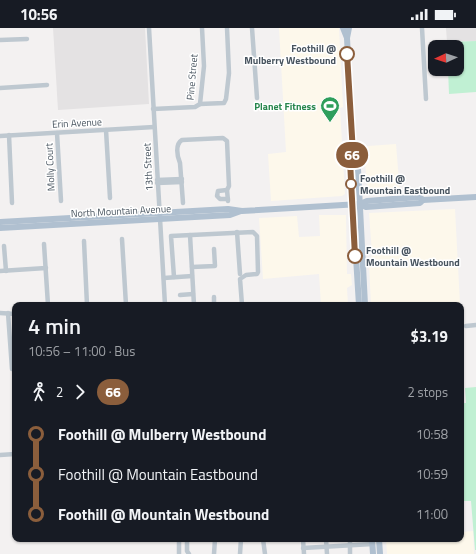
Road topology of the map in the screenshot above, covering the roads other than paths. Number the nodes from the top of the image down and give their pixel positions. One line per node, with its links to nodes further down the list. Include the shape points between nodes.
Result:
1 (148, 28): 16 (street, 13th Street)
2 (202, 28): 15 (street, Pine Street, via 204,66)
3 (227, 28): 15 (street, via 229,73 226,99 224,102)
4 (252, 28): 13 (street)
5 (343, 28): 8 (main road)
6 (349, 28): 8 (main road)
7 (422, 28): 14 (street)
8 (347, 38): 22 (main road)
9 (27, 39): 10 (street)
10 (0, 40)
11 (47, 85): 12 (street)
12 (0, 88)
13 (257, 98)
14 (426, 99)
15 (200, 104): 16 (street, Pine Street, via 196,107)
16 (153, 109): 17 (street, 13th Street)
17 (154, 128): 18 (street, Erin Avenue); 24 (street, 13th Street)
18 (106, 130): 19 (street, Erin Avenue); 27 (street)
19 (57, 133): 20 (street, Erin Avenue); 28 (street, Molly Court)
20 (9, 135): 21 (street, Erin Avenue); 30 (street)
21 (0, 136)
22 (353, 153): 31 (main road, via 350,161); 32 (main road, via 357,160)
23 (182, 180): 24 (street); 25 (street, via 178,152 180,141 223,138 227,141 230,186); 29 (street)
24 (157, 181): 33 (street, 13th Street)
25 (227, 190): 25 (street, via 228,200 217,196 218,191)
26 (476, 197): 32 (main road, North Mountain Avenue, via 423,200 419,197 367,201)
27 (110, 198)
28 (61, 201)
29 (183, 203)
30 (12, 204)
31 (352, 204): 32 (main road, North Mountain Avenue); 33 (main road, North Mountain Avenue, via 242,211 228,209); 61 (main road)
32 (360, 204): 62 (main road)
33 (160, 216): 34 (main road, North Mountain Avenue); 35 (main road, North Mountain Avenue); 50 (street, 13th Street)
34 (0, 222)
35 (0, 228)
36 (237, 232): 37 (street); 48 (street); 48 (street, via 255,232 257,236 258,272)
37 (190, 235): 43 (street); 49 (street, via 171,236)
38 (122, 239): 56 (street)
39 (84, 241): 55 (street)
40 (44, 244): 44 (street)
41 (4, 246): 45 (street)
42 (214, 249): 43 (street, via 215,266)
43 (192, 267): 47 (street)
44 (46, 268): 45 (street); 54 (street)
45 (6, 270): 46 (street)
46 (0, 271)
47 (192, 276): 49 (street); 51 (street)
48 (240, 276): 60 (street)
49 (174, 277): 50 (street)
50 (164, 278): 57 (street, 13th Street)
51 (193, 294): 52 (street); 58 (street)
52 (180, 295)
53 (214, 296): 59 (street)
54 (48, 302)
55 (88, 302)
56 (126, 302)
57 (165, 302)
58 (194, 302)
59 (214, 302)
60 (242, 302)
61 (359, 302)
62 (365, 302)
63 (0, 313): 64 (street)
64 (8, 313): 65 (street); 68 (street)
65 (12, 314)
66 (466, 326): 67 (street)
67 (476, 326)
68 (12, 369)
69 (12, 454): 70 (street)
70 (0, 455)
71 (178, 542): 84 (street)
72 (187, 542): 85 (street)
73 (215, 542): 86 (street)
74 (241, 542): 87 (street)
75 (263, 542): 88 (street)
76 (303, 542): 83 (street)
77 (326, 542): 82 (street)
78 (367, 542): 81 (street)
79 (373, 542): 92 (main road)
80 (379, 542): 93 (main road)
81 (350, 545): 82 (street); 91 (street)
82 (326, 547): 83 (street); 90 (street)
83 (303, 548): 89 (street)
84 (179, 554)
85 (189, 554)
86 (214, 554)
87 (240, 554)
88 (264, 554)
89 (304, 554)
90 (327, 554)
91 (350, 554)
92 (373, 554)
93 (380, 554)

